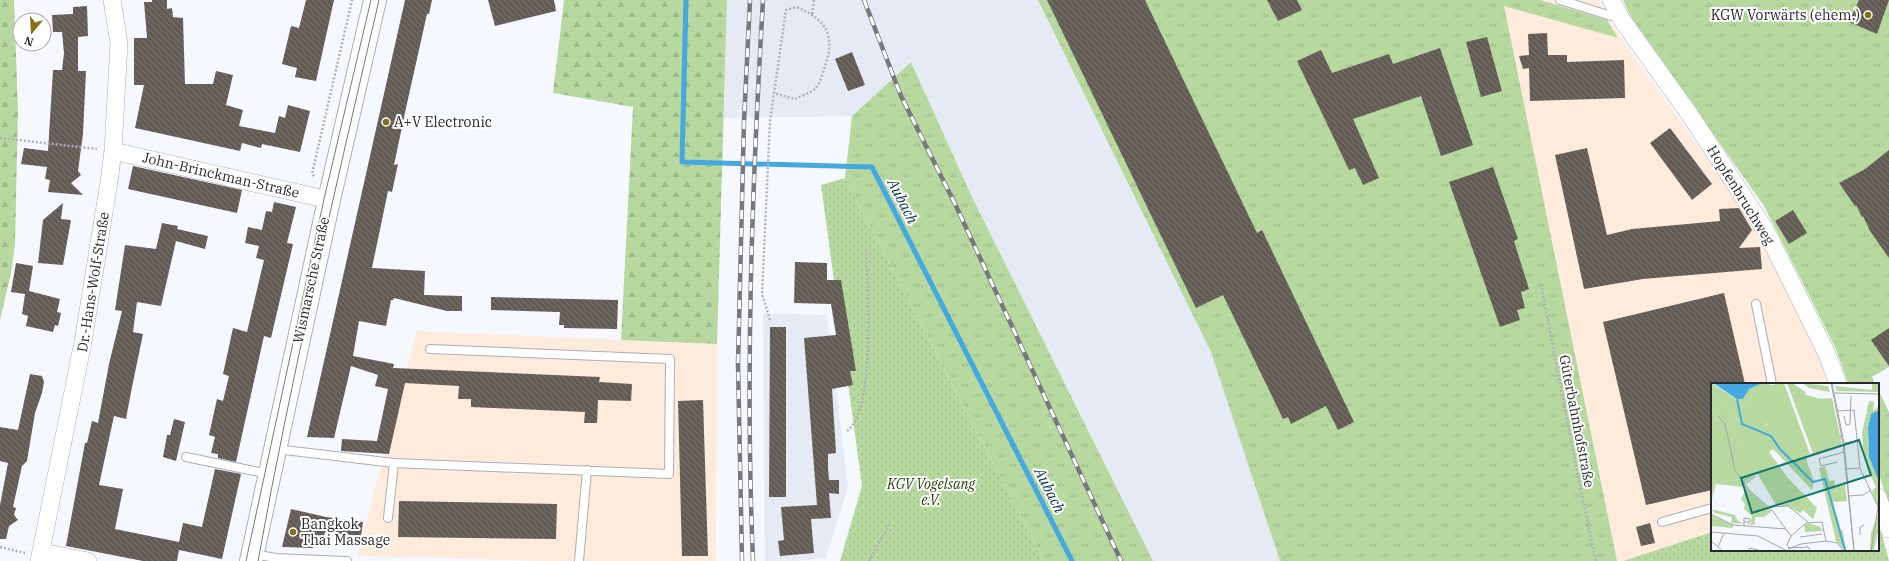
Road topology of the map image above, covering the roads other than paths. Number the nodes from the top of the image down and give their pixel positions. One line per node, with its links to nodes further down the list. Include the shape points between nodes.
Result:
1 (112, 0): 6 (street, Dr.-Hans-Wolf-Straße, via 119,43)
2 (375, 0): 7 (main road, Wismarsche Straße)
3 (1560, 0): 5 (lane)
4 (1611, 0): 5 (street, Hopfenbruchweg)
5 (1622, 20): 11 (street, Hopfenbruchweg, via 1690,115 1766,231 1827,354)
6 (113, 151): 7 (street, John-Brinckman-Straße); 22 (street, Dr.-Hans-Wolf-Straße, via 83,342)
7 (329, 200): 12 (main road, Wismarsche Straße)
8 (1756, 304): 10 (lane)
9 (430, 349): 15 (lane, via 670,359 669,474)
10 (1772, 383)
11 (1838, 383)
12 (275, 449): 14 (lane); 16 (main road, Wismarsche Straße)
13 (186, 457): 16 (lane)
14 (394, 463): 15 (lane); 19 (lane)
15 (587, 470): 26 (lane)
16 (270, 474): 23 (main road, Wismarsche Straße)
17 (1879, 500): 21 (street)
18 (1711, 508): 20 (lane)
19 (388, 518)
20 (1662, 522)
21 (1889, 529)
22 (41, 556): 24 (street)
23 (252, 558): 25 (lane)
24 (88, 561)
25 (347, 561)
26 (579, 561)

